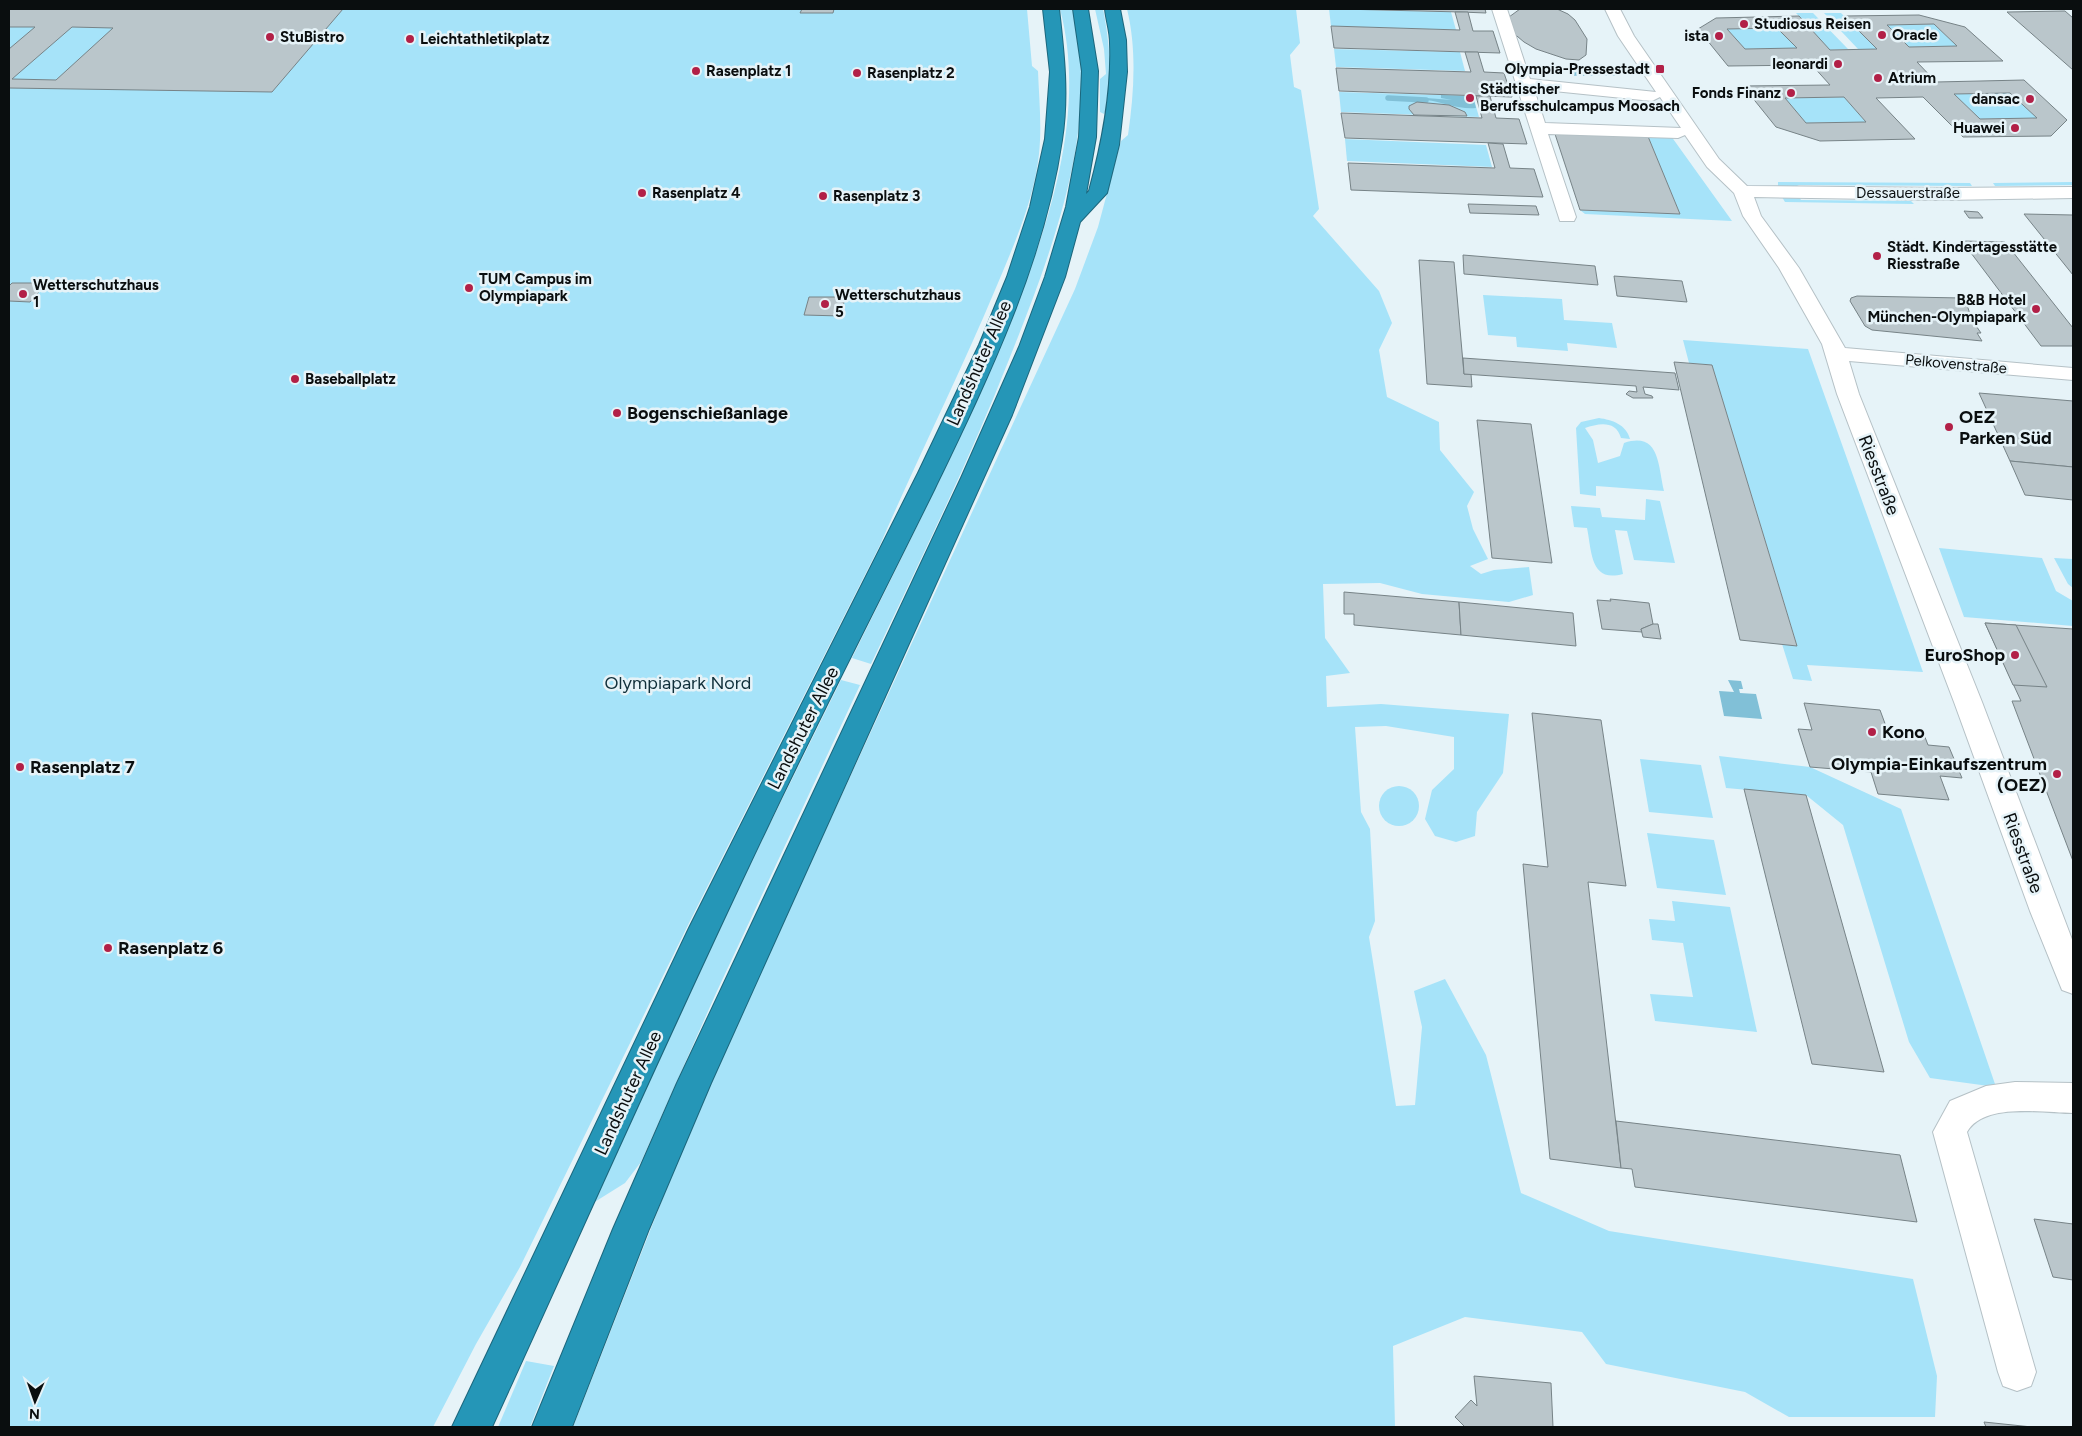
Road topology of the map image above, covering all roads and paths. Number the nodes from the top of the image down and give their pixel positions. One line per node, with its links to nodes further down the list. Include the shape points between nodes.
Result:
1 (1051, 9): 19 (highway, Landshuter Allee, via 1059,74 1053,144 1031,236 1002,313 933,467 738,856)
2 (1080, 9): 13 (highway, Landshuter Allee, via 1090,74 1090,108 1087,144)
3 (1112, 9): 13 (highway, via 1118,40 1119,72 1110,145 1098,193)
4 (1500, 9): 6 (street)
5 (1612, 9): 10 (street, Riesstraße, via 1626,36 1713,163)
6 (1523, 83): 7 (street); 8 (street)
7 (1652, 96)
8 (1538, 128): 9 (street); 12 (street)
9 (1678, 133)
10 (1742, 191): 11 (street, Dessauerstraße); 14 (street, Riesstraße, via 1752,216 1803,291)
11 (2073, 192)
12 (1567, 217)
13 (1071, 220): 20 (highway, Landshuter Allee, via 1018,375 659,1164)
14 (1838, 354): 15 (street, Pelkovenstraße); 16 (street, Riesstraße, via 1848,394)
15 (2073, 374)
16 (2073, 981)
17 (2073, 1098): 18 (street, via 1979,1101 1960,1113 1950,1132)
18 (2017, 1372)
19 (472, 1427)
20 (552, 1427)

